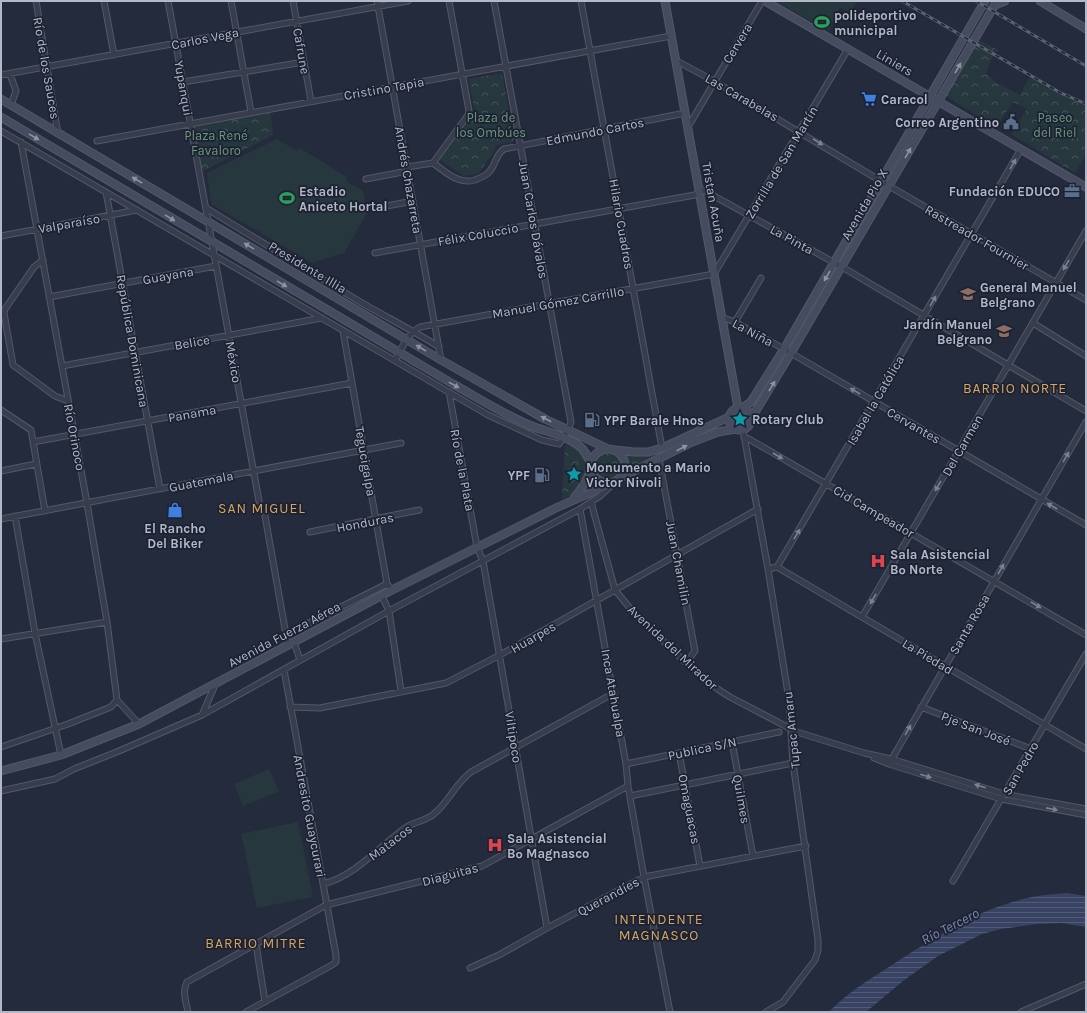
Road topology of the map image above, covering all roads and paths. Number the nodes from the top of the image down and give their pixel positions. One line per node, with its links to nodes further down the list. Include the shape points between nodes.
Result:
1 (36, 1): 28 (street, Río de los Sauces)
2 (104, 1): 24 (street)
3 (168, 1): 21 (street, Yupanqui)
4 (231, 1): 19 (street)
5 (293, 1): 17 (street, Cafrune)
6 (408, 1): 16 (street, Carlos Vega)
7 (449, 1): 31 (street)
8 (494, 1): 27 (street, Juan Carlos Dávalos)
9 (581, 1): 23 (street, Hilario Cuadros)
10 (665, 1): 20 (main road, Tristan Acuña)
11 (764, 1): 22 (main road, Liniers); 33 (street, Cervera)
12 (985, 1): 36 (main road, Avenida Pio X)
13 (1005, 1): 15 (main road)
14 (1039, 1): 18 (main road)
15 (996, 3): 39 (main road, Avenida Pio X, one-way to 15)
16 (378, 4): 17 (street, Carlos Vega); 35 (street, Andrés Chazarreta)
17 (297, 22): 19 (street, Carlos Vega); 26 (street, Cafrune)
18 (1086, 29)
19 (237, 32): 21 (street, Carlos Vega); 29 (street)
20 (672, 36): 23 (street, Cristino Tapia); 25 (main road, Tristan Acuña)
21 (176, 44): 24 (street, Carlos Vega); 34 (street, Yupanqui)
22 (848, 49): 36 (main road, Liniers); 48 (street, Zorrilla de San Martín)
23 (590, 50): 27 (street, Cristino Tapia); 46 (street, Hilario Cuadros)
24 (114, 55): 28 (street, Carlos Vega)
25 (675, 60): 33 (street, Las Carabelas); 42 (main road, Tristan Acuña)
26 (304, 62): 29 (street); 38 (street, Cafrune)
27 (506, 66): 31 (street, Cristino Tapia); 52 (street, Juan Carlos Dávalos)
28 (47, 67): 30 (street, Carlos Vega); 49 (street, Río de los Sauces)
29 (244, 72): 34 (street); 41 (street)
30 (10, 74): 32 (street, Carlos Vega); 40 (street, via 16,91)
31 (462, 74): 35 (street, Cristino Tapia); 54 (street, via 468,115)
32 (1, 75)
33 (714, 81): 45 (street, Cervera); 48 (street, Las Carabelas)
34 (183, 82): 44 (street, Yupanqui)
35 (392, 86): 38 (street, Cristino Tapia); 55 (street, Andrés Chazarreta)
36 (930, 96): 39 (main road, Liniers); 57 (main road, Avenida Pio X)
37 (1, 99): 40 (main road, Presidente Illia)
38 (311, 101): 41 (street, Cristino Tapia)
39 (939, 101): 53 (main road, Liniers); 58 (main road, Avenida Pio X, one-way to 39)
40 (11, 105): 49 (main road, Presidente Illia)
41 (251, 112): 44 (street, Cristino Tapia)
42 (685, 114): 45 (main road, Tristan Acuña); 46 (street, Edmundo Cartos)
43 (1, 117): 75 (main road, Presidente Illia, one-way to 75)
44 (190, 123): 50 (street, Cristino Tapia); 63 (street, Yupanqui)
45 (688, 127): 60 (main road, Tristan Acuña)
46 (604, 129): 52 (street, Edmundo Cartos); 65 (street, Hilario Cuadros)
47 (1, 131): 51 (street)
48 (800, 131): 57 (street, Las Carabelas, one-way to 57); 68 (street, Zorrilla de San Martín)
49 (58, 134): 69 (main road, Presidente Illia, one-way to 49)
50 (97, 141)
51 (21, 142): 61 (street); 71 (street, Río Orinoco)
52 (520, 144): 54 (street, Edmundo Cartos, via 499,152 489,173 471,181 456,179); 70 (street, Juan Carlos Dávalos)
53 (1021, 150): 59 (main road, Liniers); 73 (street, Isabel la Católica, one-way to 53)
54 (433, 163): 55 (street)
55 (407, 169): 56 (street); 62 (street, Andrés Chazarreta)
56 (366, 179)
57 (881, 181): 58 (street, Las Carabelas); 80 (main road, Avenida Pio X)
58 (889, 186): 73 (street, Rastreador Fournier); 82 (main road, Avenida Pio X)
59 (1086, 187)
60 (700, 191): 65 (street, Félix Coluccio); 68 (street, La Pinta, via 705,191); 84 (main road, Tristan Acuña)
61 (106, 192): 66 (street); 67 (street, República Dominicana)
62 (413, 201): 64 (street); 76 (street, Andrés Chazarreta)
63 (206, 208): 69 (street, Yupanqui); 83 (street)
64 (376, 208)
65 (619, 208): 70 (street, Félix Coluccio); 89 (street, Hilario Cuadros)
66 (137, 210): 67 (street, Valparaíso); 78 (street)
67 (111, 215): 71 (street, Valparaíso); 88 (street, República Dominicana)
68 (749, 216): 80 (street, La Pinta); 84 (street, Zorrilla de San Martín)
69 (208, 222): 75 (street, México); 85 (main road, Presidente Illia, one-way to 69)
70 (534, 224): 76 (street, Félix Coluccio); 92 (street, Juan Carlos Dávalos)
71 (37, 229): 74 (street, Valparaíso); 79 (street, Río Orinoco)
72 (1086, 231): 87 (street, Del Carmen, one-way to 87)
73 (972, 234): 87 (street, Rastreador Fournier); 93 (street, Isabel la Católica, one-way to 73)
74 (1, 236)
75 (212, 242): 78 (street, México); 106 (main road, Presidente Illia, one-way to 106)
76 (421, 244): 77 (street, Félix Coluccio); 98 (street, Andrés Chazarreta)
77 (375, 253)
78 (214, 255): 81 (street, México); 95 (street)
79 (42, 260): 90 (street, Río Orinoco); 115 (street, via 34,267 5,309 13,365 55,396)
80 (834, 263): 82 (street, La Pinta); 104 (main road, Avenida Pio X, one-way to 104)
81 (216, 266): 88 (street, Guayana); 101 (street, México)
82 (842, 267): 93 (street, La Pinta); 107 (main road, Avenida Pio X)
83 (306, 269): 85 (street); 99 (street)
84 (714, 274): 89 (street, Manuel Gómez Carrillo); 94 (main road, Tristan Acuña)
85 (301, 277): 102 (main road, Presidente Illia)
86 (761, 278): 96 (street)
87 (1056, 283): 91 (street, Rastreador Fournier); 97 (street, Del Carmen)
88 (123, 284): 90 (street, Guayana); 105 (street, República Dominicana)
89 (633, 289): 92 (street, Manuel Gómez Carrillo); 132 (street, Hilario Cuadros)
90 (49, 297): 111 (street, Río Orinoco)
91 (1086, 300)
92 (549, 304): 98 (street, Manuel Gómez Carrillo); 125 (street, Juan Carlos Dávalos, via 571,422)
93 (924, 316): 112 (street, La Pinta); 116 (street, Isabel la Católica)
94 (722, 317): 96 (street, La Niña); 118 (main road, Tristan Acuña)
95 (322, 318): 100 (street); 101 (street, Belice)
96 (735, 322): 104 (street, La Niña)
97 (1033, 323): 108 (street); 112 (street, Del Carmen)
98 (435, 324): 99 (street, Manuel Gómez Carrillo); 103 (street, Andrés Chazarreta)
99 (413, 330): 102 (street); 103 (street)
100 (343, 331): 110 (street); 113 (street, Tegucigalpa)
101 (229, 335): 105 (street, Belice); 117 (street, México)
102 (406, 339): 106 (street); 109 (main road, Presidente Illia, one-way to 102)
103 (439, 347): 109 (street, Andrés Chazarreta)
104 (784, 349): 107 (street, Cervantes); 118 (main road, Avenida Pio X, via 751,402)
105 (135, 352): 111 (street, Belice); 123 (street, República Dominicana)
106 (399, 353): 110 (street); 128 (main road, Presidente Illia, one-way to 128, via 516,419)
107 (791, 353): 116 (street, Cervantes, one-way to 107); 122 (main road, Avenida Pio X, one-way to 107)
108 (1086, 356)
109 (441, 360): 125 (main road, Presidente Illia, one-way to 109)
110 (395, 361): 114 (street)
111 (62, 366): 115 (street, Río Orinoco)
112 (1008, 366): 120 (street, La Pinta); 135 (street, Del Carmen)
113 (352, 383): 117 (street, Panama); 133 (street, Tegucigalpa)
114 (449, 392): 128 (street, via 488,415 542,440 560,444); 160 (street, Río de la Plata)
115 (68, 401): 127 (street, Río Orinoco)
116 (874, 402): 135 (street, Cervantes); 142 (street, Isabel la Católica)
117 (242, 404): 123 (street, Panama); 139 (street, México)
118 (740, 408): 121 (main road, via 732,411); 122 (main road, via 750,413)
119 (1, 410): 129 (street, via 31,430)
120 (1086, 412)
121 (729, 417): 126 (main road, via 730,424); 132 (main road)
122 (751, 419): 126 (main road, via 749,426)
123 (148, 421): 127 (street, Panama); 143 (street, República Dominicana)
124 (1086, 422): 144 (street, Santa Rosa, one-way to 124)
125 (568, 430): 128 (street, Juan Carlos Dávalos); 131 (main road, Presidente Illia)
126 (741, 432): 136 (main road, Avenida Fuerza Aérea, one-way to 126, via 718,432); 142 (street, Cid Campeador, one-way to 142); 150 (street, Tupac Amaru)
127 (74, 434): 129 (street, Panama); 148 (street, Río Orinoco)
128 (564, 437): 138 (main road, Presidente Illia, via 583,449)
129 (33, 442): 137 (street)
130 (401, 443): 133 (street, Guatemala)
131 (606, 448): 134 (main road); 138 (main road, via 597,452)
132 (662, 448): 134 (main road, via 648,452)
133 (364, 450): 139 (street, Guatemala); 156 (street, Tegucigalpa)
134 (615, 450): 141 (main road, via 625,462 624,472)
135 (958, 451): 144 (street, Cervantes); 159 (street, Del Carmen, one-way to 159)
136 (659, 459): 141 (main road, Avenida Fuerza Aérea); 161 (street, Juan Chamilin)
137 (36, 464): 140 (street); 152 (street)
138 (591, 467): 141 (main road, via 593,474 600,481 605,483); 146 (main road, via 582,489)
139 (253, 470): 143 (street, Guatemala); 145 (street, México)
140 (1, 471)
141 (618, 480): 146 (main road, Avenida Fuerza Aérea); 147 (street)
142 (826, 484): 159 (street, Cid Campeador); 163 (street, Isabel la Católica, one-way to 142)
143 (160, 489): 148 (street, Guatemala)
144 (1041, 499): 157 (street, Cervantes, one-way to 144); 165 (street, Santa Rosa, one-way to 144)
145 (259, 501)
146 (571, 501): 160 (main road, Avenida Fuerza Aérea)
147 (591, 502): 149 (street); 168 (street, Avenida del Mirador)
148 (87, 503): 152 (street, Guatemala); 173 (street, Río Orinoco)
149 (580, 509): 162 (street); 170 (street, Inca Atahualpa)
150 (758, 509): 161 (street, Huarpes); 164 (street, Tupac Amaru)
151 (419, 510): 156 (street, Honduras)
152 (45, 511): 153 (street, Guatemala)
153 (15, 516): 155 (street, Guatemala); 174 (street)
154 (265, 516): 175 (street)
155 (1, 519)
156 (376, 520): 158 (street, Honduras); 166 (street, Tegucigalpa)
157 (1086, 525)
158 (310, 532)
159 (911, 533): 165 (street, Cid Campeador); 172 (street, Del Carmen, one-way to 172)
160 (478, 547): 162 (street, Viltipoco); 167 (main road, Avenida Fuerza Aérea)
161 (678, 556): 168 (street, Huarpes); 182 (street, Juan Chamilin, via 695,651)
162 (483, 561): 171 (street); 180 (street, Viltipoco)
163 (777, 567): 164 (street); 172 (street, La Piedad)
164 (768, 568): 195 (street, Tupac Amaru, via 789,700)
165 (994, 581): 176 (street, Cid Campeador, one-way to 176); 183 (street, Santa Rosa)
166 (387, 584): 167 (street); 175 (street)
167 (392, 590): 169 (main road, Avenida Fuerza Aérea)
168 (615, 590): 170 (street, Huarpes); 182 (street, Avenida del Mirador, via 634,613)
169 (382, 596): 171 (street); 178 (main road, Avenida Fuerza Aérea)
170 (598, 600): 180 (street, Huarpes); 187 (street, Inca Atahualpa)
171 (389, 611): 181 (street); 186 (street)
172 (862, 617): 183 (street, La Piedad)
173 (107, 622): 174 (street); 188 (street, Río Orinoco)
174 (35, 633): 177 (street); 194 (street)
175 (285, 635): 178 (street)
176 (1086, 635)
177 (1, 639)
178 (291, 644): 181 (street); 185 (main road, Avenida Fuerza Aérea)
179 (1086, 654): 193 (street, San Pedro)
180 (500, 655): 186 (street, Huarpes, via 446,683); 199 (street, Viltipoco)
181 (300, 660): 184 (street)
182 (686, 663): 195 (street, Avenida del Mirador, via 730,697)
183 (945, 666): 190 (street, Santa Rosa); 193 (street, La Piedad)
184 (284, 670): 189 (street, Andresito Guaycurari); 191 (street)
185 (215, 685): 191 (street); 192 (main road, Avenida Fuerza Aérea)
186 (401, 691): 189 (street, Huarpes, via 320,708)
187 (614, 693): 199 (street, Matacos); 206 (street, Inca Atahualpa)
188 (117, 700): 192 (street); 194 (street, via 111,707)
189 (290, 707): 223 (street, Andresito Guaycurari)
190 (921, 707): 200 (street, Pje San José); 204 (street, Santa Rosa, one-way to 190)
191 (202, 715): 211 (street, via 55,779)
192 (139, 724): 203 (main road, Avenida Fuerza Aérea)
193 (1045, 725): 200 (street, San Pedro); 201 (street, La Piedad)
194 (54, 728): 198 (street); 203 (street)
195 (791, 728): 204 (street, Avenida del Mirador, via 805,735); 205 (street, Tupac Amaru)
196 (779, 732): 197 (street, Publica S/N)
197 (732, 742): 202 (street, Publica S/N); 208 (street, Quilmes)
198 (1, 747)
199 (515, 748): 217 (street, Viltipoco); 223 (street, Matacos, via 462,779 435,813 405,828 372,856 335,881)
200 (1031, 749): 212 (street, San Pedro)
201 (1086, 749)
202 (679, 753): 206 (street, Publica S/N); 209 (street, Omaguacas)
203 (60, 755): 207 (main road, Avenida Fuerza Aérea)
204 (890, 762): 212 (street, Avenida del Mirador, one-way to 204); 214 (street, Avenida del Mirador, one-way to 214)
205 (793, 763): 208 (street); 218 (street, Tupac Amaru)
206 (626, 764): 210 (street, Inca Atahualpa)
207 (1, 771)
208 (738, 775): 209 (street); 219 (street, Quilmes)
209 (685, 785): 213 (street); 220 (street, Omaguacas)
210 (628, 786): 213 (street, Inca Atahualpa); 217 (street, Diaguitas)
211 (1, 791)
212 (1004, 794): 214 (street, San Pedro); 215 (street, Avenida del Mirador)
213 (630, 796): 221 (street, Inca Atahualpa)
214 (1001, 799): 216 (street, Avenida del Mirador, one-way to 216); 222 (street, San Pedro)
215 (1086, 809)
216 (1086, 815)
217 (531, 840): 224 (street, Diaguitas, via 474,869); 225 (street, Viltipoco)
218 (806, 846): 219 (street, Querandíes); 233 (street, Tupac Amaru, via 818,951 815,960 789,995)
219 (752, 856): 220 (street, Querandíes)
220 (700, 866): 221 (street, Querandíes)
221 (644, 877): 225 (street, Querandíes); 232 (street, Inca Atahualpa)
222 (953, 881)
223 (323, 884): 224 (street, Andresito Guaycurari)
224 (326, 905): 226 (street, Diaguitas); 229 (street, Andresito Guaycurari, via 336,962)
225 (547, 928): 227 (street, Querandíes)
226 (256, 944): 229 (street); 230 (street, Diaguitas, via 187,982 184,992)
227 (470, 968)
228 (1086, 984): 234 (street)
229 (265, 1002): 231 (street)
230 (188, 1012)
231 (246, 1012)
232 (670, 1012)
233 (766, 1012)
234 (1021, 1012)

